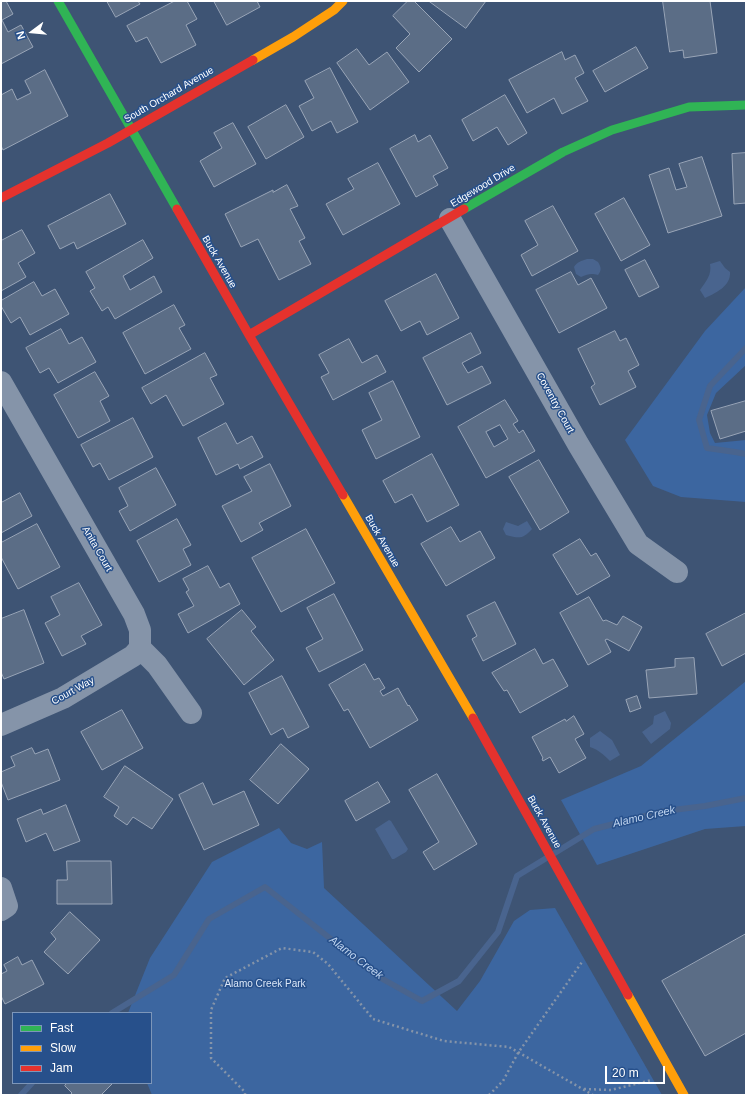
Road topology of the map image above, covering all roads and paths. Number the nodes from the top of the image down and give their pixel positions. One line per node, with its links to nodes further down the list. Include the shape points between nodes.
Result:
1 (58, 1): 4 (street, Buck Avenue)
2 (335, 4): 4 (street, South Orchard Avenue, via 293,37)
3 (746, 105): 6 (street, Edgewood Drive, via 689,107 612,130 563,152)
4 (131, 130): 5 (street, South Orchard Avenue); 7 (street, Buck Avenue)
5 (1, 198)
6 (450, 219): 7 (street, Edgewood Drive); 9 (street, Coventry Court, via 638,544)
7 (249, 335): 22 (street, Buck Avenue, via 480,730)
8 (1, 382): 10 (street, Anita Court, via 134,614 140,630)
9 (678, 572)
10 (140, 648): 11 (street, via 157,665); 12 (street, Court Way, via 133,656 63,698)
11 (191, 713)
12 (1, 725)
13 (1, 888): 14 (street, via 7,906)
14 (1, 910)
15 (582, 962): 16 (path)
16 (518, 1052): 18 (path); 19 (path, via 509,1048 444,1041 373,1018 328,964 313,952 282,948 225,978 211,1010 211,1058 245,1092); 20 (path, via 503,1080)
17 (652, 1080): 18 (path, via 610,1090)
18 (582, 1089): 21 (path)
19 (245, 1095)
20 (489, 1095)
21 (593, 1095)
22 (684, 1095)

